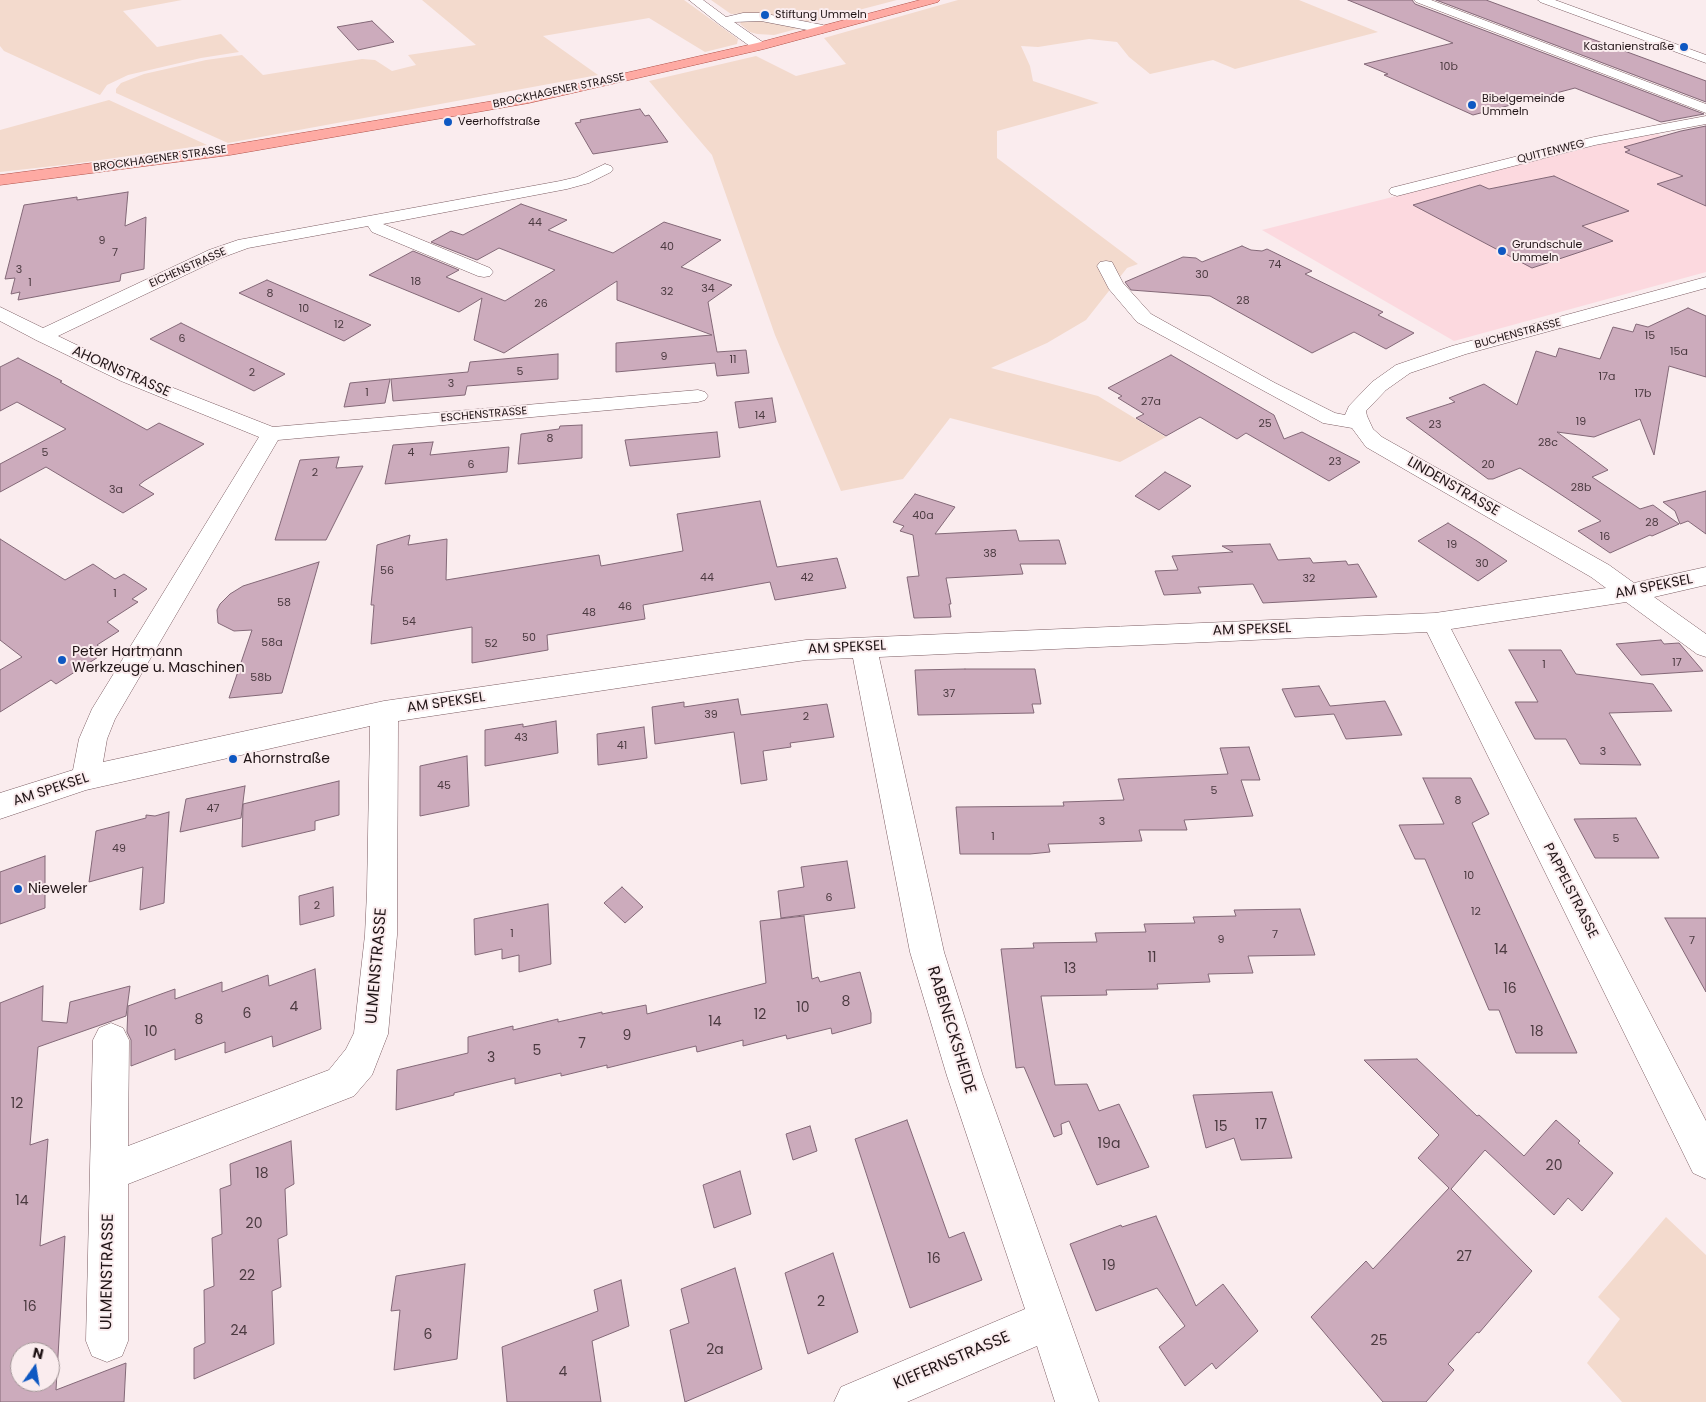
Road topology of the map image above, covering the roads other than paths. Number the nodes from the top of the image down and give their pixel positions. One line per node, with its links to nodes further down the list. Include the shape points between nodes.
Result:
1 (695, 0): 5 (street)
2 (934, 0): 6 (main road, BROCKHAGENER STRASSE)
3 (1420, 0): 9 (street)
4 (1544, 0): 8 (street)
5 (723, 21): 6 (street, via 761,17); 7 (street)
6 (823, 30): 7 (main road, BROCKHAGENER STRASSE)
7 (759, 46): 12 (main road, BROCKHAGENER STRASSE, via 534,98 230,150)
8 (1706, 59)
9 (1706, 108)
10 (1701, 124): 13 (street, QUITTENWEG, via 1594,141)
11 (606, 168): 14 (street, EICHENSTRASSE, via 573,183)
12 (0, 180)
13 (1397, 191)
14 (372, 220): 16 (street, via 378,228); 19 (street, EICHENSTRASSE, via 250,243 216,254)
15 (1106, 266): 21 (street, via 1115,285 1144,318 1330,419)
16 (484, 272)
17 (1706, 282): 21 (street, BUCHENSTRASSE, via 1459,350 1403,369 1379,386 1356,410)
18 (0, 313): 19 (street, AHORNSTRASSE)
19 (42, 336): 22 (street, AHORNSTRASSE, via 128,377)
20 (698, 396): 22 (street, ESCHENSTRASSE)
21 (1358, 423): 24 (street, LINDENSTRASSE, via 1374,442 1600,571)
22 (271, 434): 29 (street, via 102,717 93,739)
23 (1706, 576): 24 (street, AM SPEKSEL)
24 (1630, 593): 25 (street, AM SPEKSEL); 27 (street, LINDENSTRASSE)
25 (1435, 622): 26 (street, AM SPEKSEL); 32 (street, PAPPELSTRASSE)
26 (864, 647): 28 (street, AM SPEKSEL, via 806,650); 34 (street, RABENECKSHEIDE, via 927,952 965,1076)
27 (1706, 647)
28 (384, 712): 29 (street, AM SPEKSEL); 33 (street, ULMENSTRASSE, via 381,935 371,1034 359,1062 341,1083)
29 (86, 778): 30 (street, AM SPEKSEL)
30 (0, 806)
31 (110, 1040): 33 (street, ULMENSTRASSE)
32 (1706, 1160)
33 (109, 1172): 35 (street, ULMENSTRASSE)
34 (1048, 1320): 36 (street, KIEFERNSTRASSE); 37 (street, RABENECKSHEIDE)
35 (107, 1341)
36 (856, 1402)
37 (1077, 1402)

